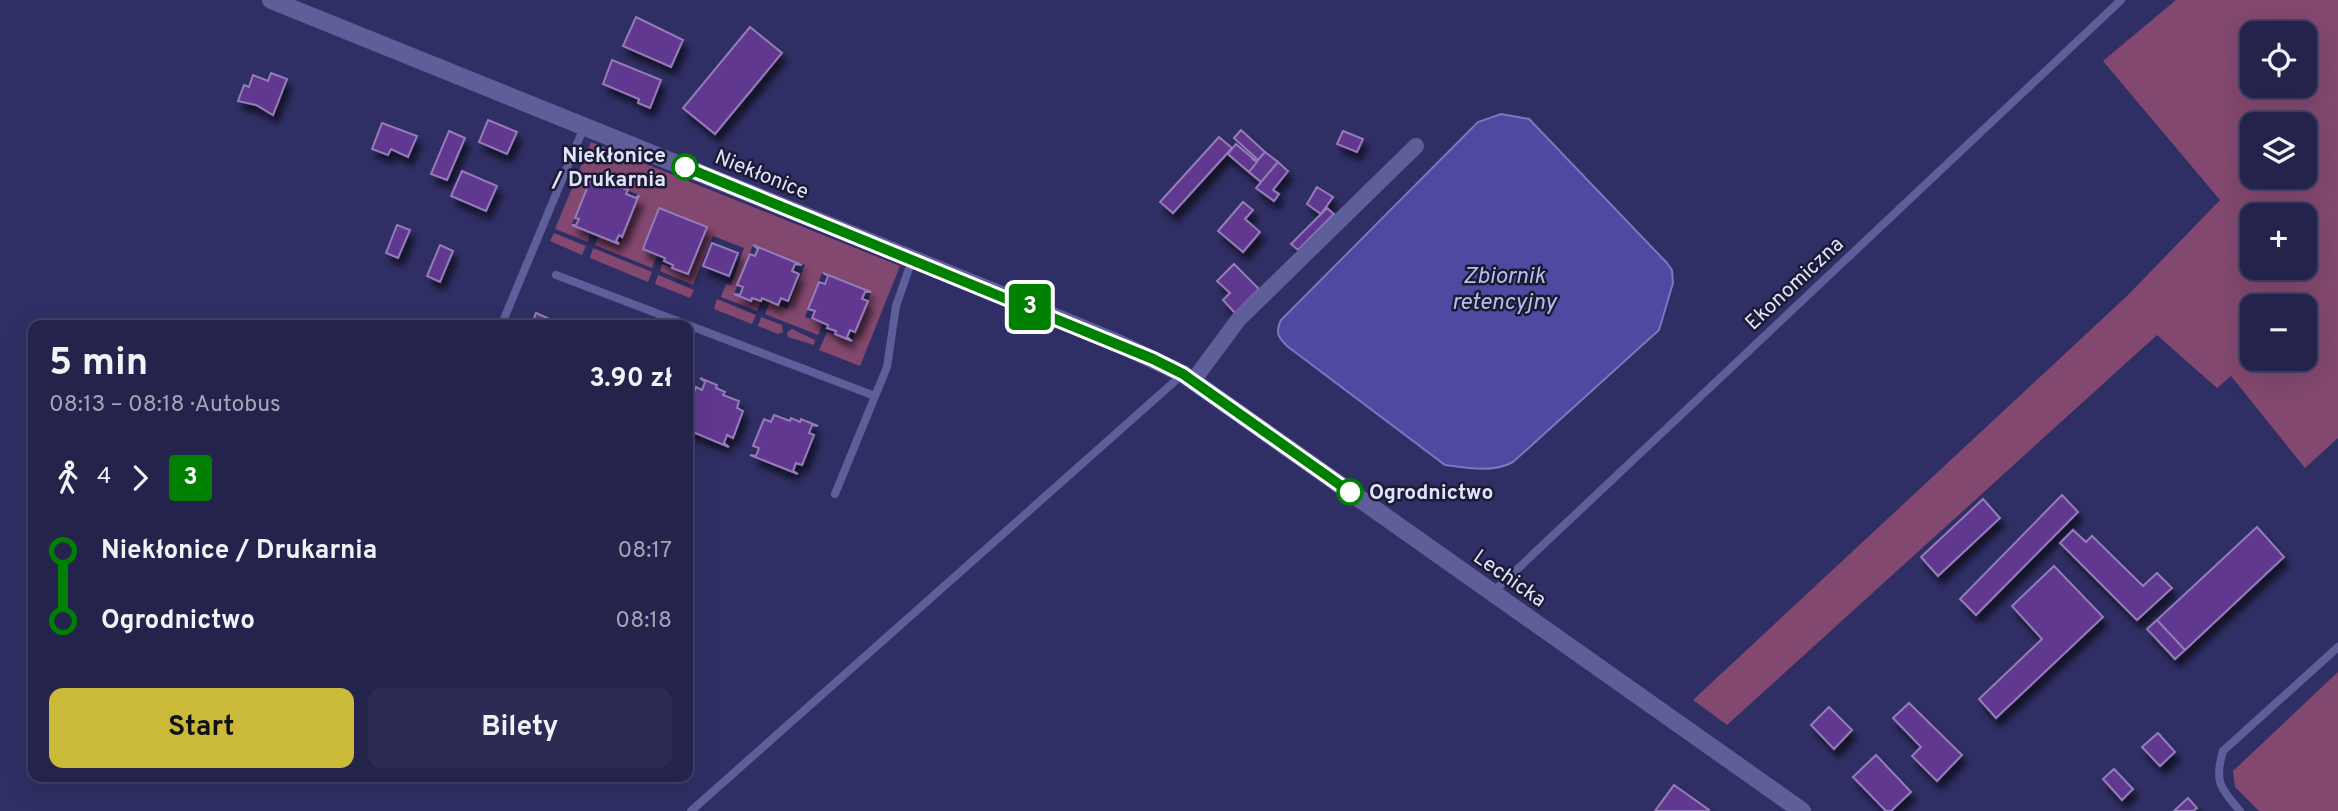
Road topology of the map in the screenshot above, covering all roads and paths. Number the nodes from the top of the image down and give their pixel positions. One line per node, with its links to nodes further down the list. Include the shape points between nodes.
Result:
1 (271, 0): 3 (street, Niekłonice)
2 (2121, 0): 13 (lane, Ekonomiczna)
3 (584, 127): 5 (street, Niekłonice); 7 (lane)
4 (1416, 146): 10 (street, via 1238,320)
5 (912, 260): 10 (street, Niekłonice, via 1118,343); 11 (lane, via 896,306 887,367)
6 (556, 275): 8 (lane)
7 (504, 320)
8 (674, 320)
9 (693, 327): 11 (lane)
10 (1188, 378): 13 (street, Lechicka); 15 (lane)
11 (875, 397): 12 (lane)
12 (835, 494)
13 (1492, 593): 16 (street, Lechicka)
14 (2338, 647): 17 (lane, via 2224,751 2217,772 2222,790)
15 (691, 811)
16 (1802, 811)
17 (2240, 811)

